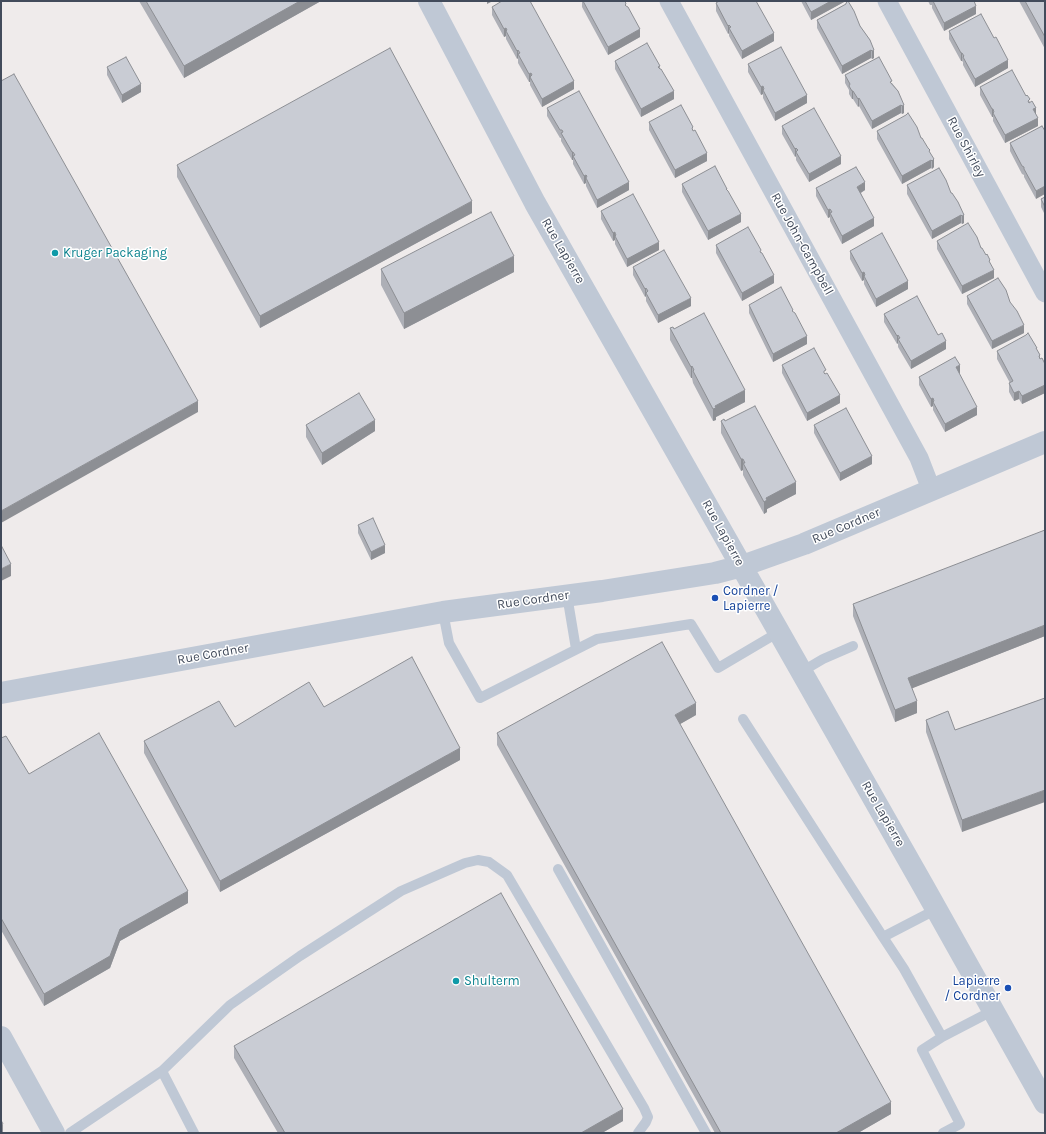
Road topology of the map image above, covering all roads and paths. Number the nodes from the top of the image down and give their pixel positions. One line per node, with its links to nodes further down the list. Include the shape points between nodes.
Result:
1 (430, 1): 7 (street, Rue Lapierre, via 535,203)
2 (669, 1): 6 (street, Rue John-Campbell, via 919,458)
3 (887, 1): 4 (street, Rue Shirley)
4 (1045, 293)
5 (1045, 442): 6 (street, Rue Cordner)
6 (931, 489): 7 (street, Rue Cordner, via 804,544)
7 (742, 566): 8 (street, Rue Cordner, via 709,575); 10 (street, Rue Lapierre)
8 (567, 595): 9 (street, Rue Cordner); 12 (lane)
9 (443, 612): 12 (lane, via 449,643 480,698); 14 (street, Rue Cordner)
10 (779, 632): 12 (lane, via 718,668 690,624 597,640); 13 (street, Rue Lapierre)
11 (853, 646): 13 (lane)
12 (576, 649)
13 (801, 672): 17 (street, Rue Lapierre)
14 (1, 693)
15 (743, 719): 18 (lane)
16 (558, 869): 28 (lane)
17 (937, 909): 18 (lane); 19 (street, Rue Lapierre)
18 (883, 937): 21 (lane)
19 (994, 1010): 21 (lane); 23 (street, Rue Lapierre)
20 (1, 1037): 24 (street)
21 (942, 1037): 29 (lane, via 922,1050 960,1124)
22 (162, 1071): 25 (lane); 26 (lane); 27 (lane, via 230,1005 300,956 401,891 465,863 478,860 489,862 507,876 644,1108 648,1117)
23 (1045, 1103)
24 (54, 1133)
25 (70, 1133)
26 (194, 1133)
27 (638, 1133)
28 (706, 1133)
29 (943, 1133)

